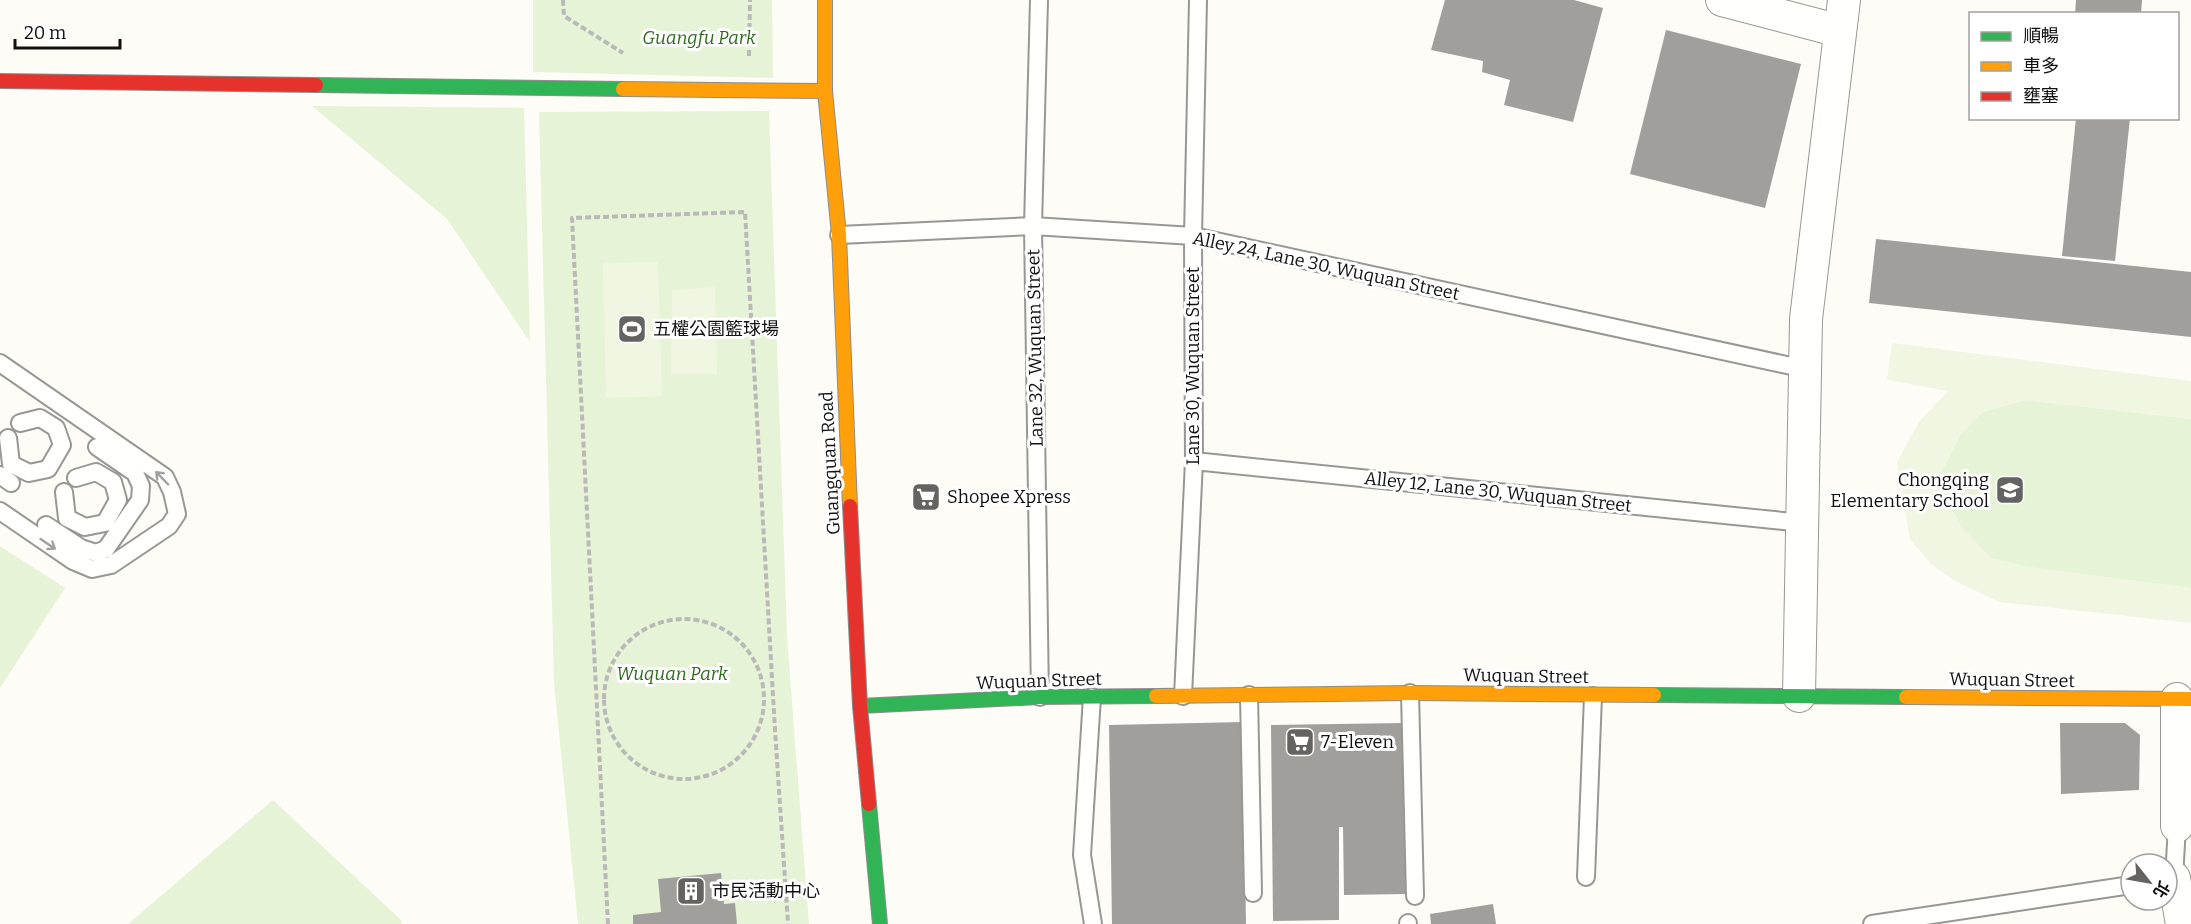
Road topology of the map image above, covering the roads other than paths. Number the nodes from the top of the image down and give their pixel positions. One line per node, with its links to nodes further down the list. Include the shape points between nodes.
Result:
1 (825, 0): 8 (street, Guangquan Road)
2 (1039, 0): 9 (lane, Lane 32, Wuquan Street)
3 (1198, 0): 11 (lane, Lane 30, Wuquan Street)
4 (1722, 0): 6 (street)
5 (1844, 0): 6 (street)
6 (1840, 31): 13 (street, via 1806,319)
7 (0, 81): 8 (street)
8 (825, 91): 10 (street, Guangquan Road)
9 (1033, 226): 10 (lane, Alley 24, Lane 30, Wuquan Street); 11 (lane, Alley 24, Lane 30, Wuquan Street); 28 (lane, Lane 32, Wuquan Street)
10 (839, 235): 31 (street, Guangquan Road)
11 (1193, 236): 13 (lane, Alley 24, Lane 30, Wuquan Street); 17 (lane, Lane 30, Wuquan Street)
12 (0, 363): 20 (lane, one-way to 12, via 73,561 92,568 111,566 169,526 177,514 165,477)
13 (1805, 369): 21 (street)
14 (20, 423): 15 (lane, via 40,418 56,428 62,445 48,469 29,473 11,464)
15 (8, 438)
16 (97, 447): 22 (lane, via 135,473 141,486 140,500 106,549 96,553)
17 (1194, 461): 21 (lane, Alley 12, Lane 30, Wuquan Street); 25 (lane, Lane 30, Wuquan Street)
18 (76, 478): 19 (lane, via 96,472 113,482 118,500 105,523 85,527 67,518)
19 (64, 492)
20 (0, 512)
21 (1803, 523): 27 (street)
22 (46, 525)
23 (1410, 693): 24 (street, Wuquan Street); 26 (street, Wuquan Street); 37 (lane)
24 (1249, 695): 25 (street, Wuquan Street); 36 (lane)
25 (1184, 696): 29 (street, Wuquan Street)
26 (1593, 696): 27 (street, Wuquan Street); 34 (lane)
27 (1799, 696): 30 (street, Wuquan Street)
28 (1040, 697): 29 (street, Wuquan Street); 31 (street, Wuquan Street)
29 (1092, 697): 39 (lane, via 1082,855)
30 (2184, 699): 32 (street)
31 (860, 706): 38 (street, Guangquan Road)
32 (2184, 822): 33 (lane)
33 (2177, 852)
34 (1586, 877)
35 (2119, 887): 40 (lane)
36 (1253, 893)
37 (1415, 896)
38 (880, 924)
39 (1093, 924)
40 (1872, 924)

